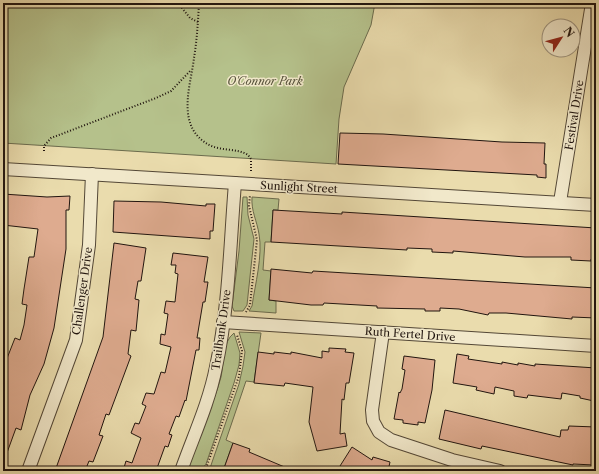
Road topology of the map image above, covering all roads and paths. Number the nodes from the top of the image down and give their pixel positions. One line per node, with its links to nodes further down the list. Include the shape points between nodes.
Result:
1 (178, 3): 4 (path, via 190,18)
2 (199, 3): 4 (path)
3 (592, 3): 12 (street, Festival Drive)
4 (198, 22): 5 (path)
5 (191, 70): 6 (path, via 171,90 156,98 51,138 44,146); 7 (path, via 187,107 192,129 210,146 246,154 251,158)
6 (44, 151)
7 (251, 166)
8 (3, 169): 9 (street, Sunlight Street)
9 (92, 174): 10 (street, Sunlight Street); 19 (street, Challenger Drive, via 89,245 76,340)
10 (235, 183): 12 (street, Sunlight Street); 15 (street, Trailbank Drive)
11 (250, 196): 14 (path, via 250,214 257,240 250,305)
12 (560, 202): 13 (street, Sunlight Street)
13 (596, 204)
14 (246, 313)
15 (223, 322): 17 (street, Ruth Fertel Drive); 20 (street, Trailbank Drive, via 211,386)
16 (236, 332): 21 (path, via 242,352 239,376)
17 (383, 332): 18 (street, Ruth Fertel Drive); 22 (street, via 372,410 372,421 379,432 391,440 452,460)
18 (596, 346)
19 (28, 471)
20 (181, 471)
21 (205, 471)
22 (500, 471)

